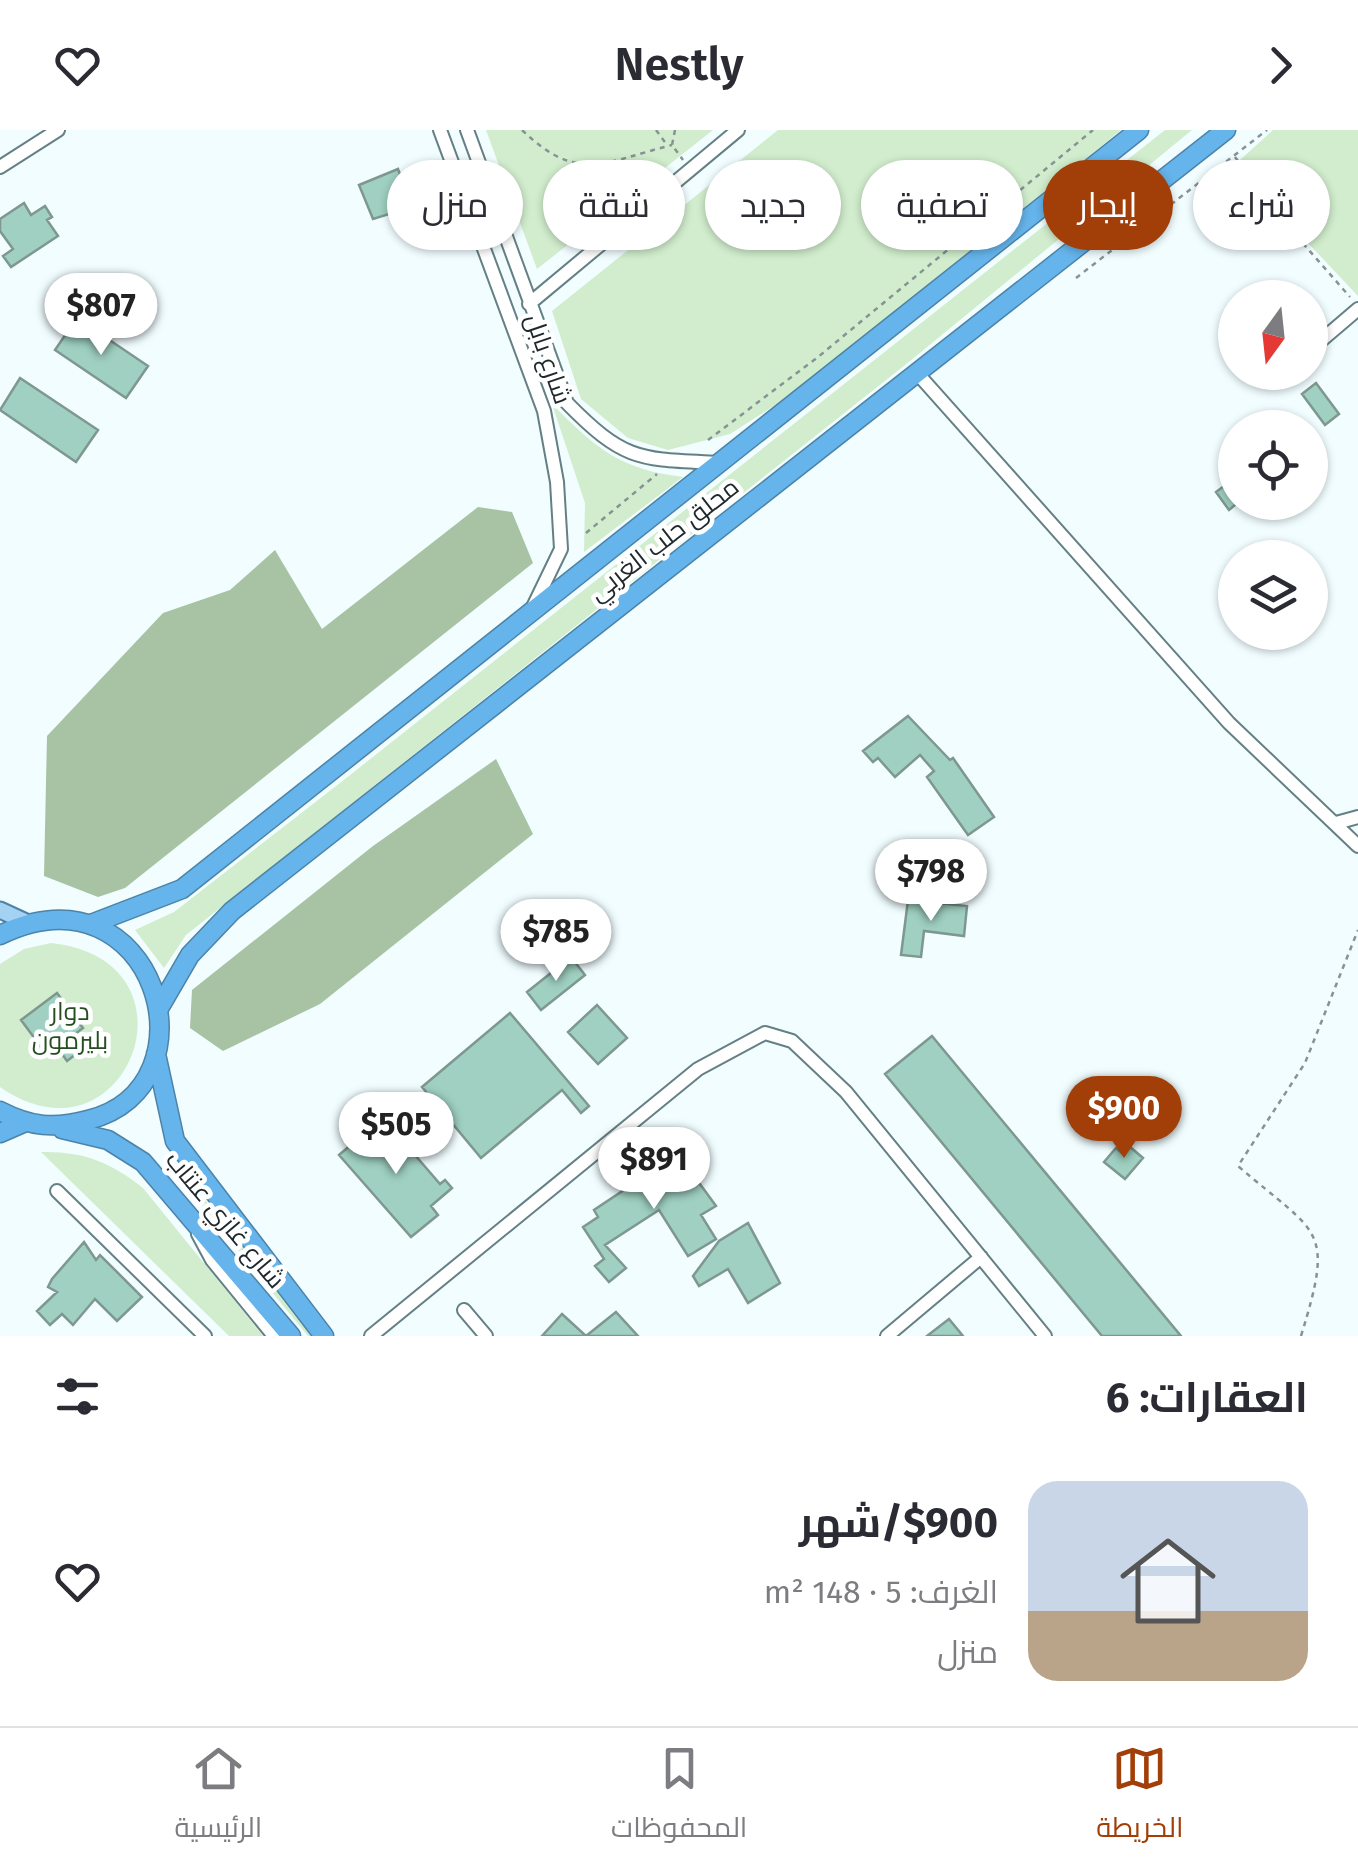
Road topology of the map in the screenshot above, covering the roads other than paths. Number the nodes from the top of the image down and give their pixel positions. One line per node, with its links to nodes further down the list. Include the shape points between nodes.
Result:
1 (58, 130): 7 (street)
2 (440, 130): 13 (street, شارع بابل)
3 (466, 130): 8 (street)
4 (738, 130): 8 (street)
5 (1138, 130): 14 (highway, محلق حلب الغربي)
6 (1226, 130): 11 (highway, محلق حلب الغربي)
7 (0, 167)
8 (529, 304): 12 (street)
9 (1358, 307): 10 (street)
10 (1328, 334)
11 (917, 372): 17 (street, via 1229,722); 23 (highway, محلق حلب الغربي, via 232,911 190,955)
12 (562, 390): 13 (street); 14 (street, via 600,436 642,459)
13 (539, 397): 15 (street, شارع بابل, via 557,482 561,548)
14 (720, 464): 15 (highway, محلق حلب الغربي)
15 (533, 608): 21 (highway, محلق حلب الغربي, via 182,889)
16 (1358, 817): 17 (street)
17 (1336, 823): 18 (street)
18 (1358, 846)
19 (0, 910): 20 (main road)
20 (26, 922): 21 (highway); 22 (highway)
21 (92, 924): 23 (highway, via 133,954 152,979)
22 (0, 935)
23 (158, 1010): 24 (highway)
24 (156, 1054): 27 (highway, via 136,1091 105,1116); 36 (highway, via 175,1141)
25 (0, 1111): 26 (highway)
26 (23, 1123): 27 (highway, شارع غازي عنتاب); 28 (highway)
27 (57, 1128): 30 (highway, شارع غازي عنتاب, via 108,1140 143,1162)
28 (0, 1133)
29 (57, 1191): 33 (street)
30 (193, 1218): 34 (street, via 206,1250); 35 (highway, شارع غازي عنتاب)
31 (981, 1257): 37 (street, via 846,1092 792,1041 765,1033 698,1069); 39 (street); 40 (street)
32 (464, 1310): 38 (street)
33 (205, 1336)
34 (274, 1336)
35 (291, 1336)
36 (324, 1336)
37 (371, 1336)
38 (486, 1336)
39 (887, 1336)
40 (1045, 1336)

